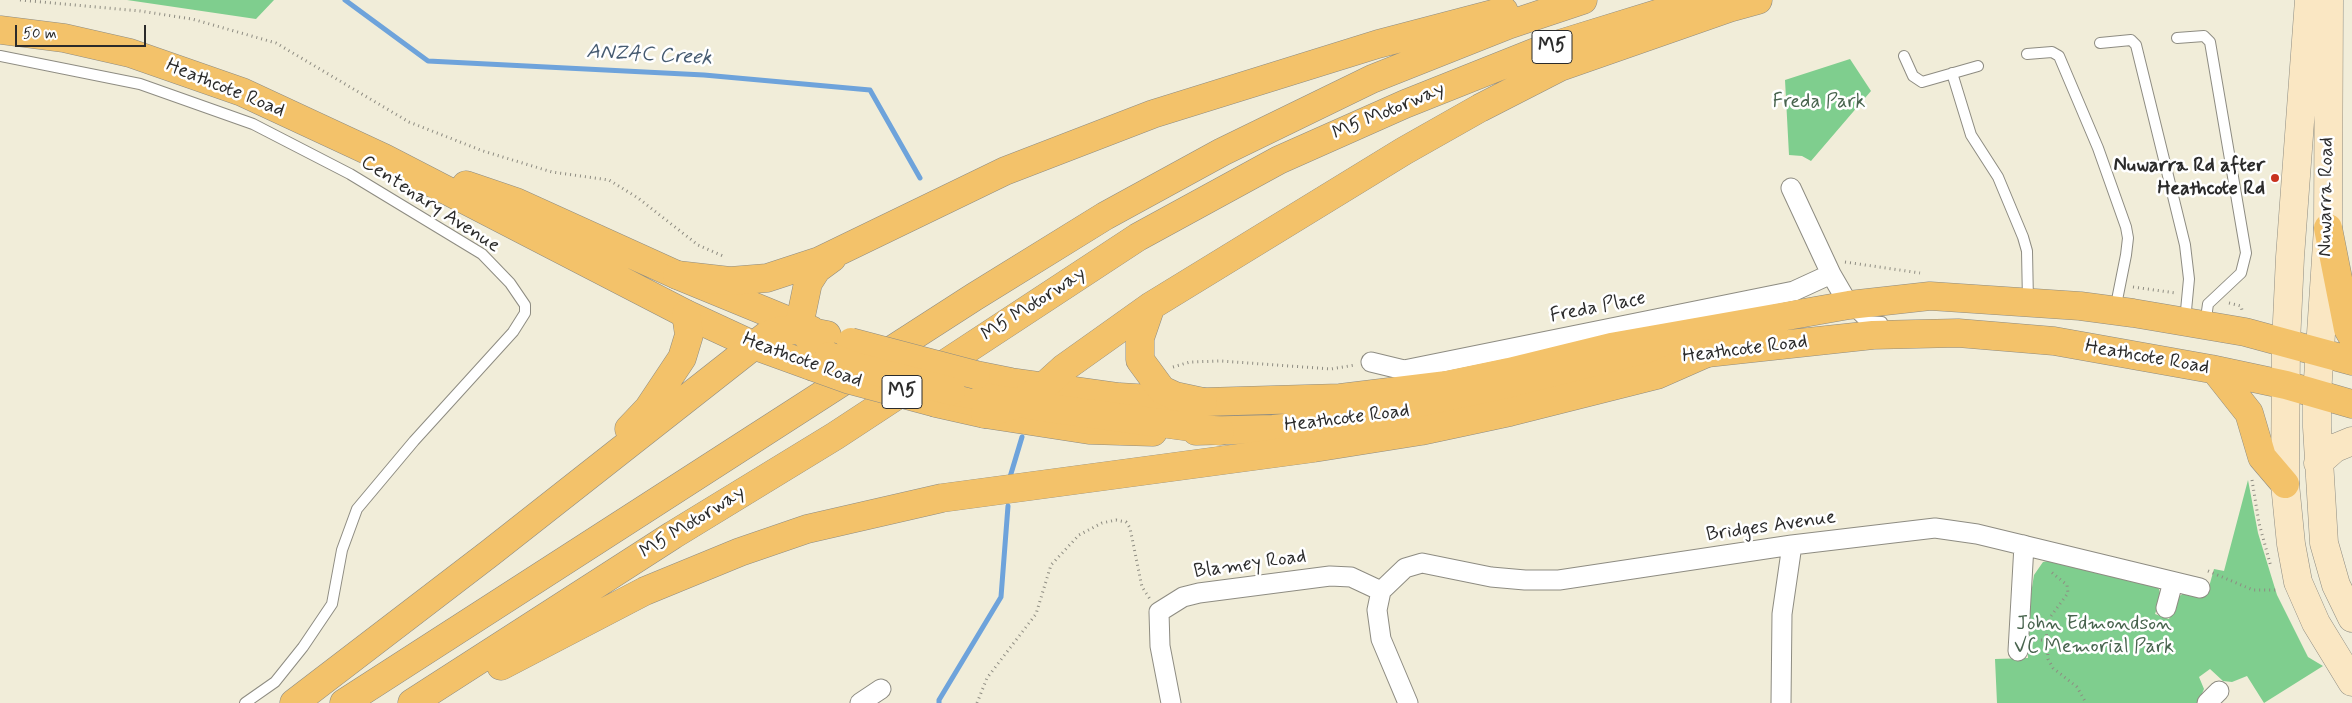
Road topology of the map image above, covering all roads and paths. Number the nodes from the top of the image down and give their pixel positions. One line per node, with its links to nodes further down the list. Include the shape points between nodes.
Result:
1 (20, 0): 20 (path, via 183,18 276,43 408,122 483,151 552,172 609,180 638,198 698,245)
2 (1545, 0): 19 (main road, via 1378,44 1153,114 1005,171)
3 (1583, 0): 73 (main road, M5 Motorway / M5, via 1508,25 1372,80 1222,152 1105,216)
4 (1702, 0): 74 (main road, M5 Motorway / M5, via 1542,49 1404,104 1279,160 1138,237 835,436 673,535)
5 (1758, 0): 25 (main road, via 1560,67 1404,151)
6 (2309, 0): 34 (main road, Nuwarra Road)
7 (2329, 0): 18 (main road, Nuwarra Road)
8 (0, 30): 16 (main road, Heathcote Road, via 64,38 188,72 242,92)
9 (2177, 38): 30 (lane, via 2204,36 2210,42 2246,253 2241,273 2208,304)
10 (2100, 43): 30 (lane, via 2131,40 2136,45 2185,245)
11 (2027, 54): 26 (lane, via 2052,52 2059,56 2089,125 2126,227 2126,256)
12 (0, 56): 71 (lane, Centenary Avenue, via 140,84 253,124 350,174 482,254 510,283 525,305 525,313 514,332 414,441 358,509 342,550 332,604 275,682)
13 (1904, 56): 15 (lane, via 1913,76 1922,82)
14 (1978, 66): 15 (lane)
15 (1952, 73): 23 (lane, via 1971,134 1998,177 2023,237 2027,251)
16 (384, 158): 22 (main road, Heathcote Road, via 516,202); 27 (main road, Heathcote Road)
17 (1792, 188): 21 (street)
18 (2328, 228): 32 (main road); 37 (main road, Nuwarra Road)
19 (845, 247): 22 (main road, via 819,261 767,278 730,281); 31 (main road, via 817,269 808,283)
20 (729, 258)
21 (1831, 274): 24 (street); 40 (street, Freda Place, via 1794,291 1404,370)
22 (677, 275): 31 (main road, Heathcote Road)
23 (2028, 303): 24 (main road, Heathcote Road, via 1930,296); 26 (main road, Heathcote Road)
24 (1848, 305): 28 (lane, via 1864,321); 47 (main road, Heathcote Road, via 1611,347 1447,385 1340,398)
25 (1151, 306): 44 (main road, via 1064,368); 47 (main road, via 1140,338 1140,360 1162,390)
26 (2115, 311): 30 (main road, Heathcote Road)
27 (686, 314): 35 (main road, Heathcote Road); 54 (main road, via 689,335 682,358 648,409)
28 (1891, 322)
29 (1954, 322): 33 (lane)
30 (2195, 324): 34 (main road, Heathcote Road)
31 (800, 328): 35 (main road, via 777,331); 36 (main road, via 815,346)
32 (2352, 336)
33 (2021, 338): 38 (main road, Heathcote Road, via 1958,333 1873,335); 42 (main road, Heathcote Road)
34 (2286, 343): 37 (main road, Heathcote Road); 43 (main road, Nuwarra Road)
35 (753, 345): 36 (main road, Heathcote Road); 54 (main road)
36 (830, 350): 44 (main road, Heathcote Road, bridge); 46 (main road, bridge, via 854,366)
37 (2320, 351): 39 (main road, Heathcote Road); 45 (main road, Nuwarra Road)
38 (1707, 353): 51 (main road, Heathcote Road, via 1618,367 1405,413 1337,423); 75 (main road, via 1658,375 1421,431 969,493 807,529 645,591 534,647)
39 (2352, 361)
40 (1371, 362): 41 (path, via 1331,369 1222,361 1190,362 1172,367)
41 (1167, 363)
42 (2215, 370): 43 (main road, Heathcote Road); 56 (main road, via 2249,413 2262,457)
43 (2286, 385): 45 (main road, Heathcote Road); 56 (main road, Nuwarra Road)
44 (1043, 387): 47 (main road, Heathcote Road, via 1120,397); 48 (main road)
45 (2317, 394): 49 (main road, Heathcote Road); 53 (main road, Nuwarra Road)
46 (943, 397): 48 (main road); 50 (main road, Heathcote Road)
47 (1203, 402)
48 (1018, 403): 50 (main road); 51 (main road)
49 (2352, 404)
50 (985, 414): 51 (main road, Heathcote Road, via 1089,430)
51 (1220, 431)
52 (2352, 441): 53 (main road, via 2335,448)
53 (2318, 463): 66 (main road, Nuwarra Road, via 2324,542 2336,585)
54 (594, 470): 72 (main road)
55 (2250, 471): 59 (path)
56 (2286, 484): 69 (main road, Nuwarra Road, via 2290,544 2298,582 2316,622)
57 (1792, 545): 58 (street, Bridges Avenue, via 1935,528); 63 (street, Bridges Avenue, via 1560,580 1491,577 1422,563 1405,568); 80 (street, via 1782,614)
58 (2032, 547): 62 (street, Bridges Avenue); 67 (path, via 2044,564 2067,585 2068,593 2046,628); 68 (street)
59 (2272, 571)
60 (2202, 579): 61 (path, via 2253,590 2278,590); 62 (street, Bridges Avenue)
61 (2275, 580)
62 (2173, 582): 64 (street)
63 (1381, 591): 65 (street, Blamey Road, via 1351,577 1330,576 1199,593 1182,597); 79 (street, via 1377,610 1380,639)
64 (2166, 608)
65 (1159, 612): 77 (path, via 1142,587 1130,528 1126,522 1116,520 1102,523 1079,535 1051,565 1036,614 987,678); 78 (street, via 1160,646)
66 (2352, 618)
67 (2047, 640): 68 (path); 81 (path, via 2052,668 2077,686)
68 (2019, 645)
69 (2352, 682)
70 (881, 689): 76 (street)
71 (245, 703)
72 (294, 703)
73 (344, 703)
74 (412, 703)
75 (437, 703)
76 (860, 703)
77 (977, 703)
78 (1171, 703)
79 (1408, 703)
80 (1781, 703)
81 (2086, 703)

